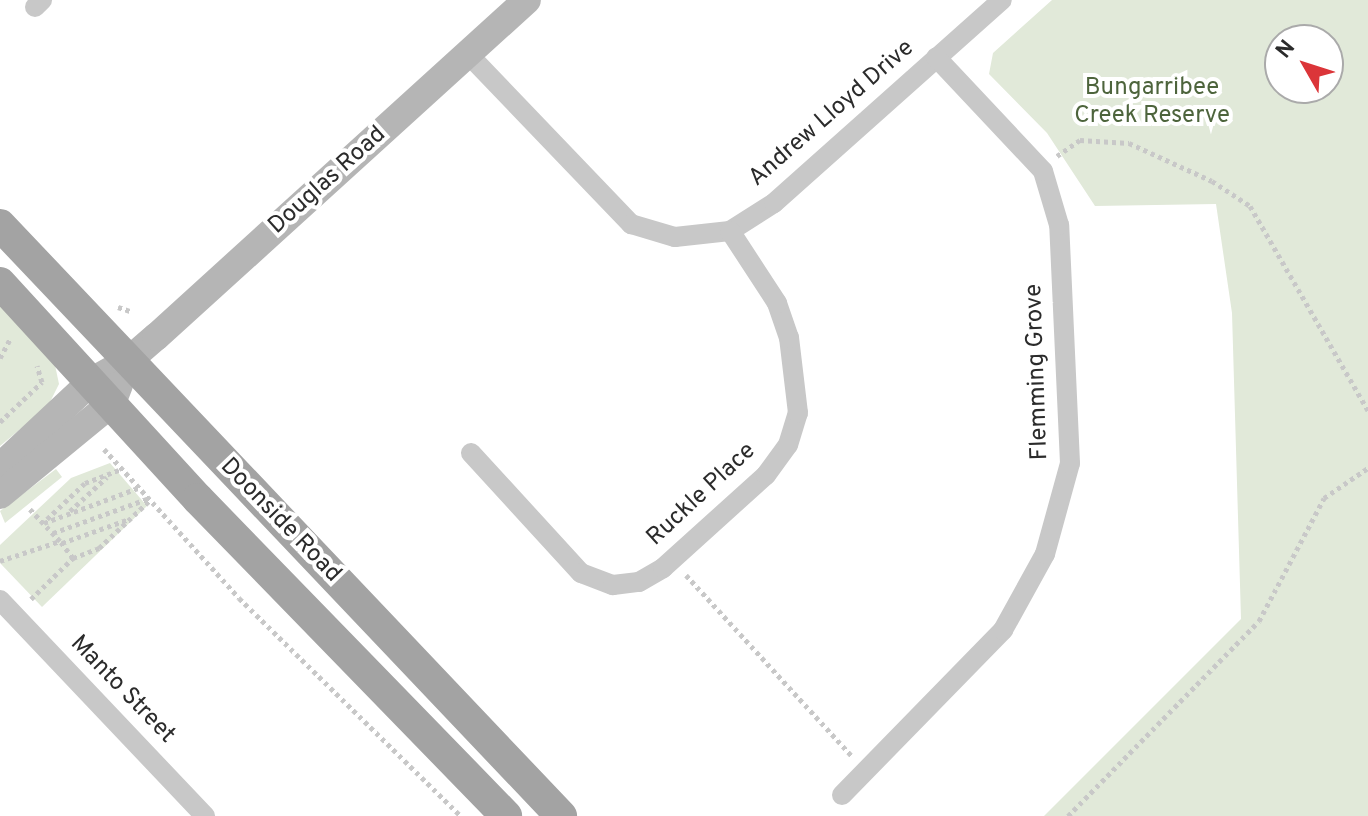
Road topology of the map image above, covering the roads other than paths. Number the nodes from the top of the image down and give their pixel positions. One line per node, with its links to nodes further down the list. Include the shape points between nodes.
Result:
1 (527, 0): 3 (street, Douglas Road)
2 (1002, 0): 4 (street, Andrew Lloyd Drive)
3 (468, 54): 6 (street, Andrew Lloyd Drive, via 631,224 675,237); 8 (street, Douglas Road)
4 (936, 57): 6 (street, Andrew Lloyd Drive, via 774,203); 14 (street, Flemming Grove, via 1043,171 1059,225 1070,463 1045,554 1003,630)
5 (0, 225): 8 (main road, Doonside Road)
6 (730, 231): 10 (street, Ruckle Place, via 777,303 789,338 798,413 788,445 766,475 672,559 639,582 594,580 581,573)
7 (0, 283): 9 (main road, Doonside Road)
8 (128, 361): 9 (street, Douglas Road); 17 (main road, Doonside Road)
9 (102, 392): 11 (street); 12 (street); 16 (main road, Doonside Road)
10 (471, 453)
11 (0, 467)
12 (0, 495)
13 (0, 600): 15 (street, Manto Street)
14 (842, 795)
15 (205, 816)
16 (506, 816)
17 (561, 816)

